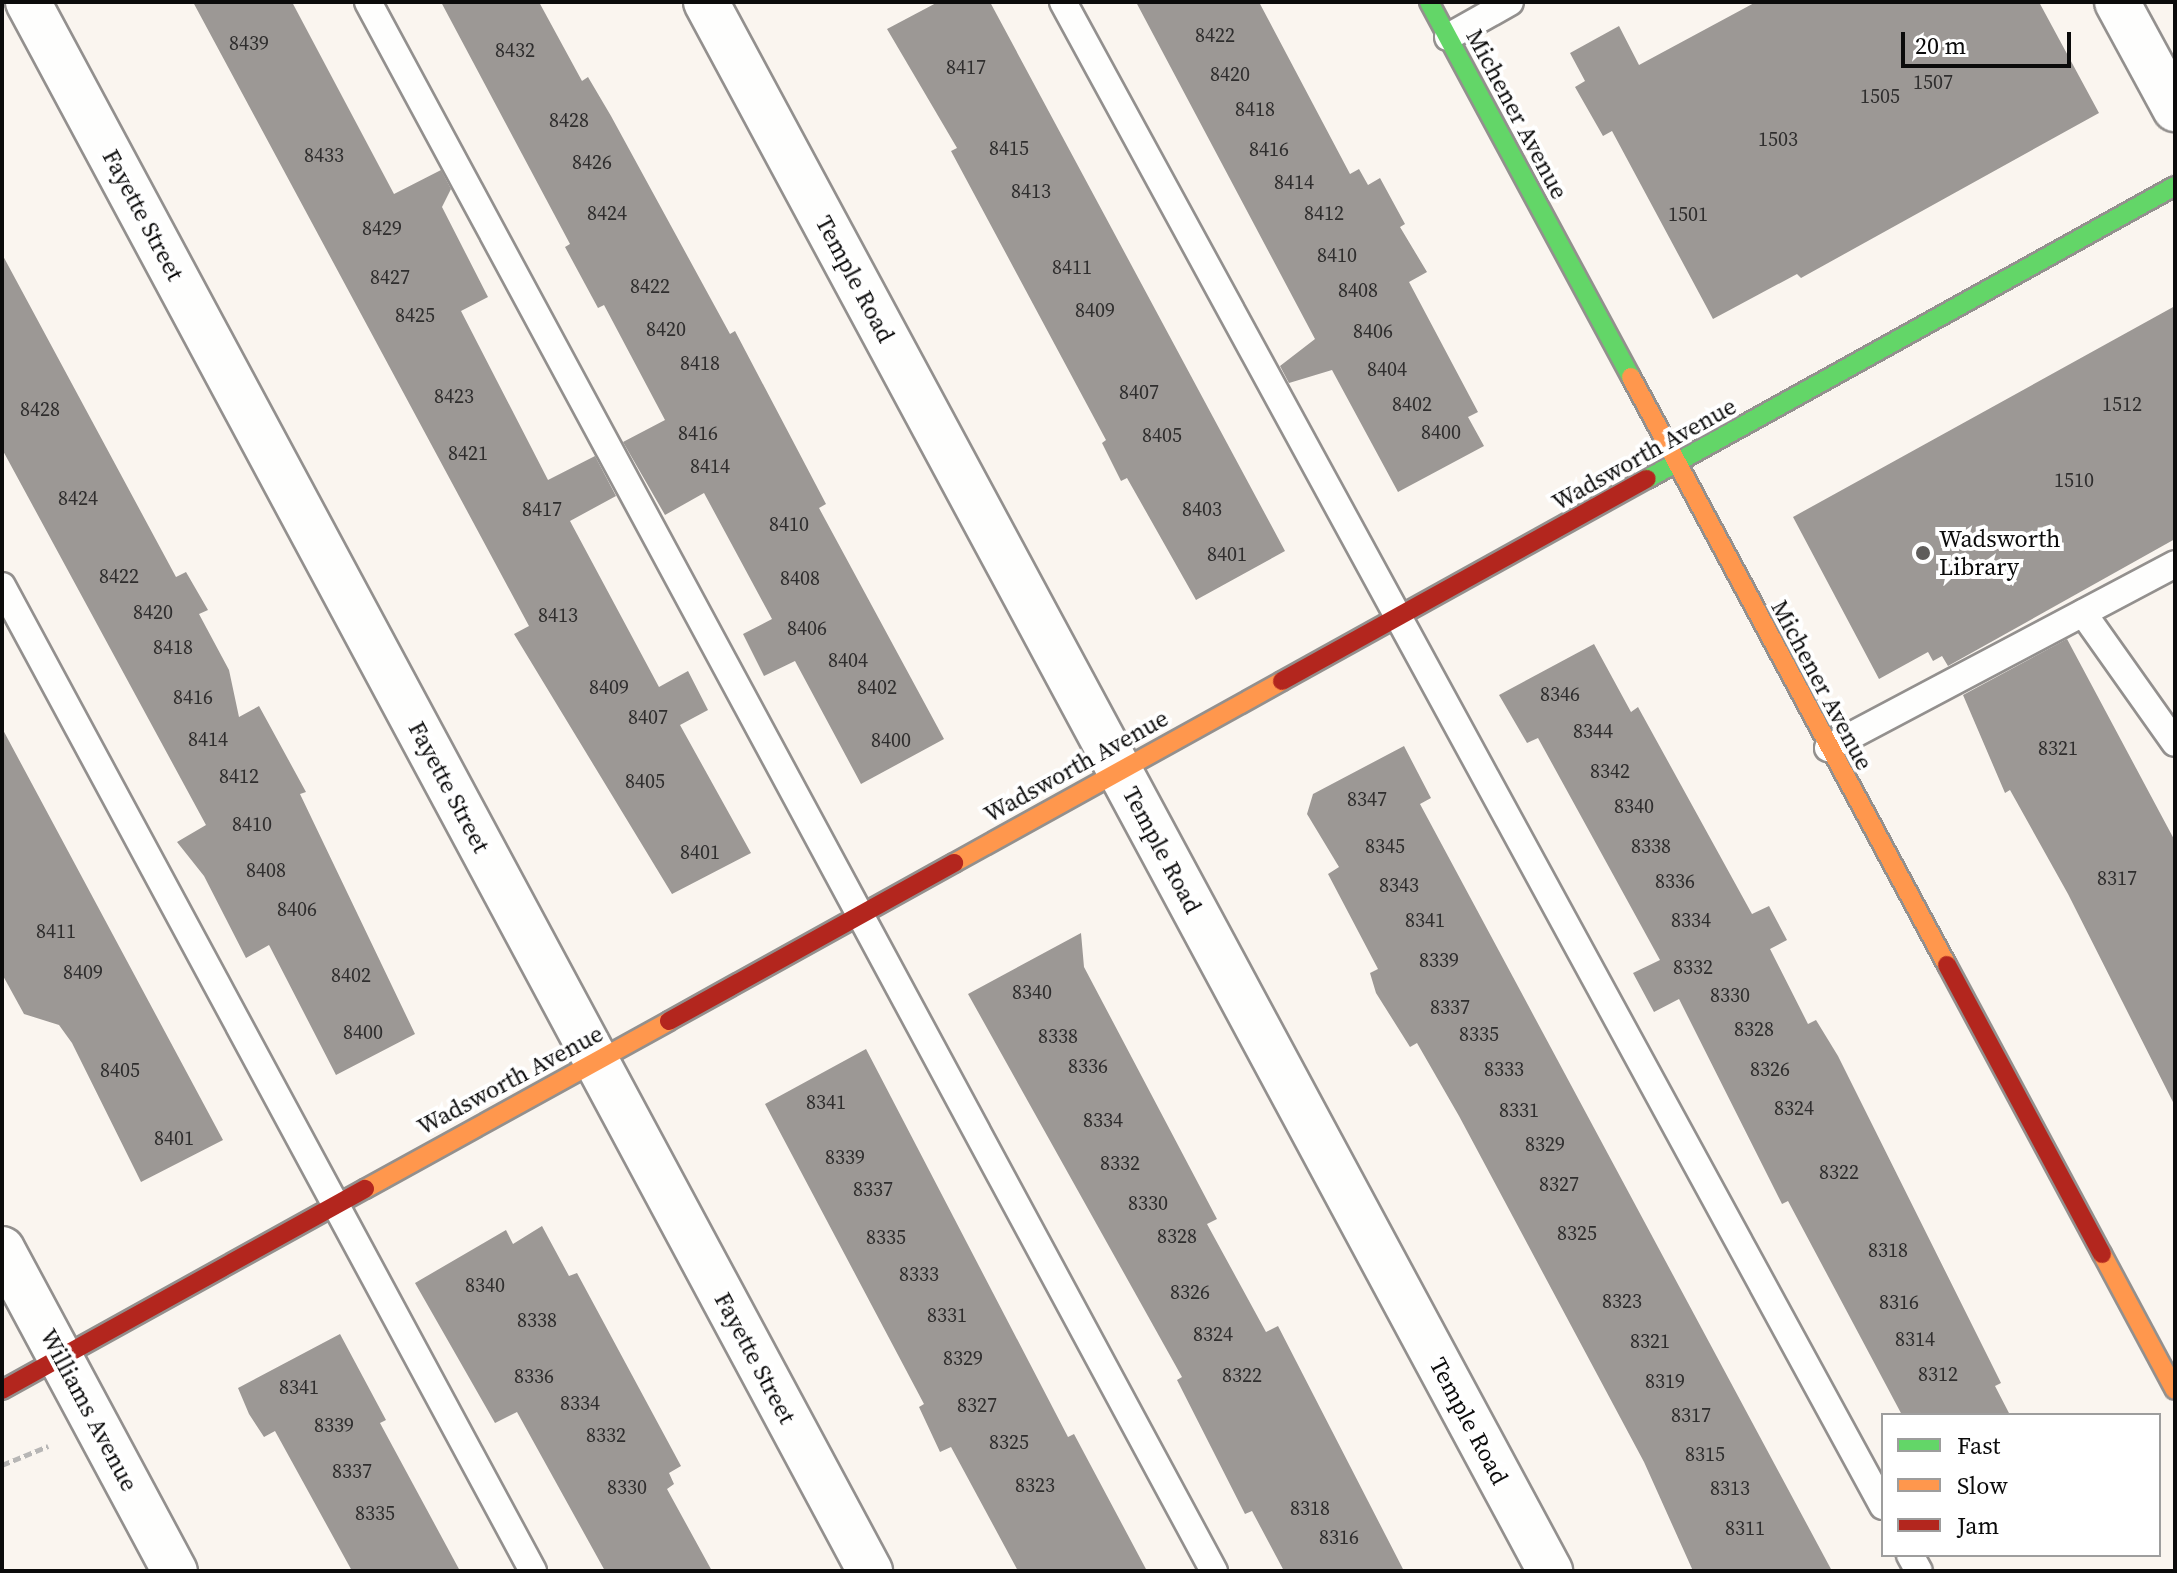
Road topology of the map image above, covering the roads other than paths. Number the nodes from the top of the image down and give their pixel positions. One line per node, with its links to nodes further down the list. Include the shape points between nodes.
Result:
1 (28, 2): 20 (street, Fayette Street)
2 (368, 2): 19 (lane)
3 (706, 2): 18 (street, Temple Road)
4 (1063, 2): 15 (lane)
5 (1429, 2): 8 (main road, Michener Avenue)
6 (1510, 2): 8 (lane)
7 (2117, 2): 9 (street)
8 (1448, 37): 11 (main road, Michener Avenue)
9 (2175, 109)
10 (2175, 186): 11 (main road, Wadsworth Avenue)
11 (1677, 464): 15 (main road, Wadsworth Avenue); 17 (main road, Michener Avenue)
12 (2175, 564): 14 (lane)
13 (2, 586): 21 (lane)
14 (2083, 613): 16 (lane); 17 (lane)
15 (1394, 617): 18 (main road, Wadsworth Avenue); 26 (lane)
16 (2175, 743)
17 (1828, 748): 25 (main road, Michener Avenue)
18 (1119, 769): 19 (main road, Wadsworth Avenue); 31 (street, Temple Road)
19 (857, 916): 20 (main road, Wadsworth Avenue); 30 (lane)
20 (596, 1061): 21 (main road, Wadsworth Avenue); 29 (street, Fayette Street)
21 (333, 1203): 23 (main road, Wadsworth Avenue); 28 (lane)
22 (2, 1249): 23 (street, Williams Avenue)
23 (61, 1358): 24 (main road, Wadsworth Avenue); 27 (street, Williams Avenue)
24 (2, 1390)
25 (2175, 1390)
26 (1881, 1502)
27 (175, 1571)
28 (533, 1571)
29 (870, 1571)
30 (1214, 1571)
31 (1550, 1571)

